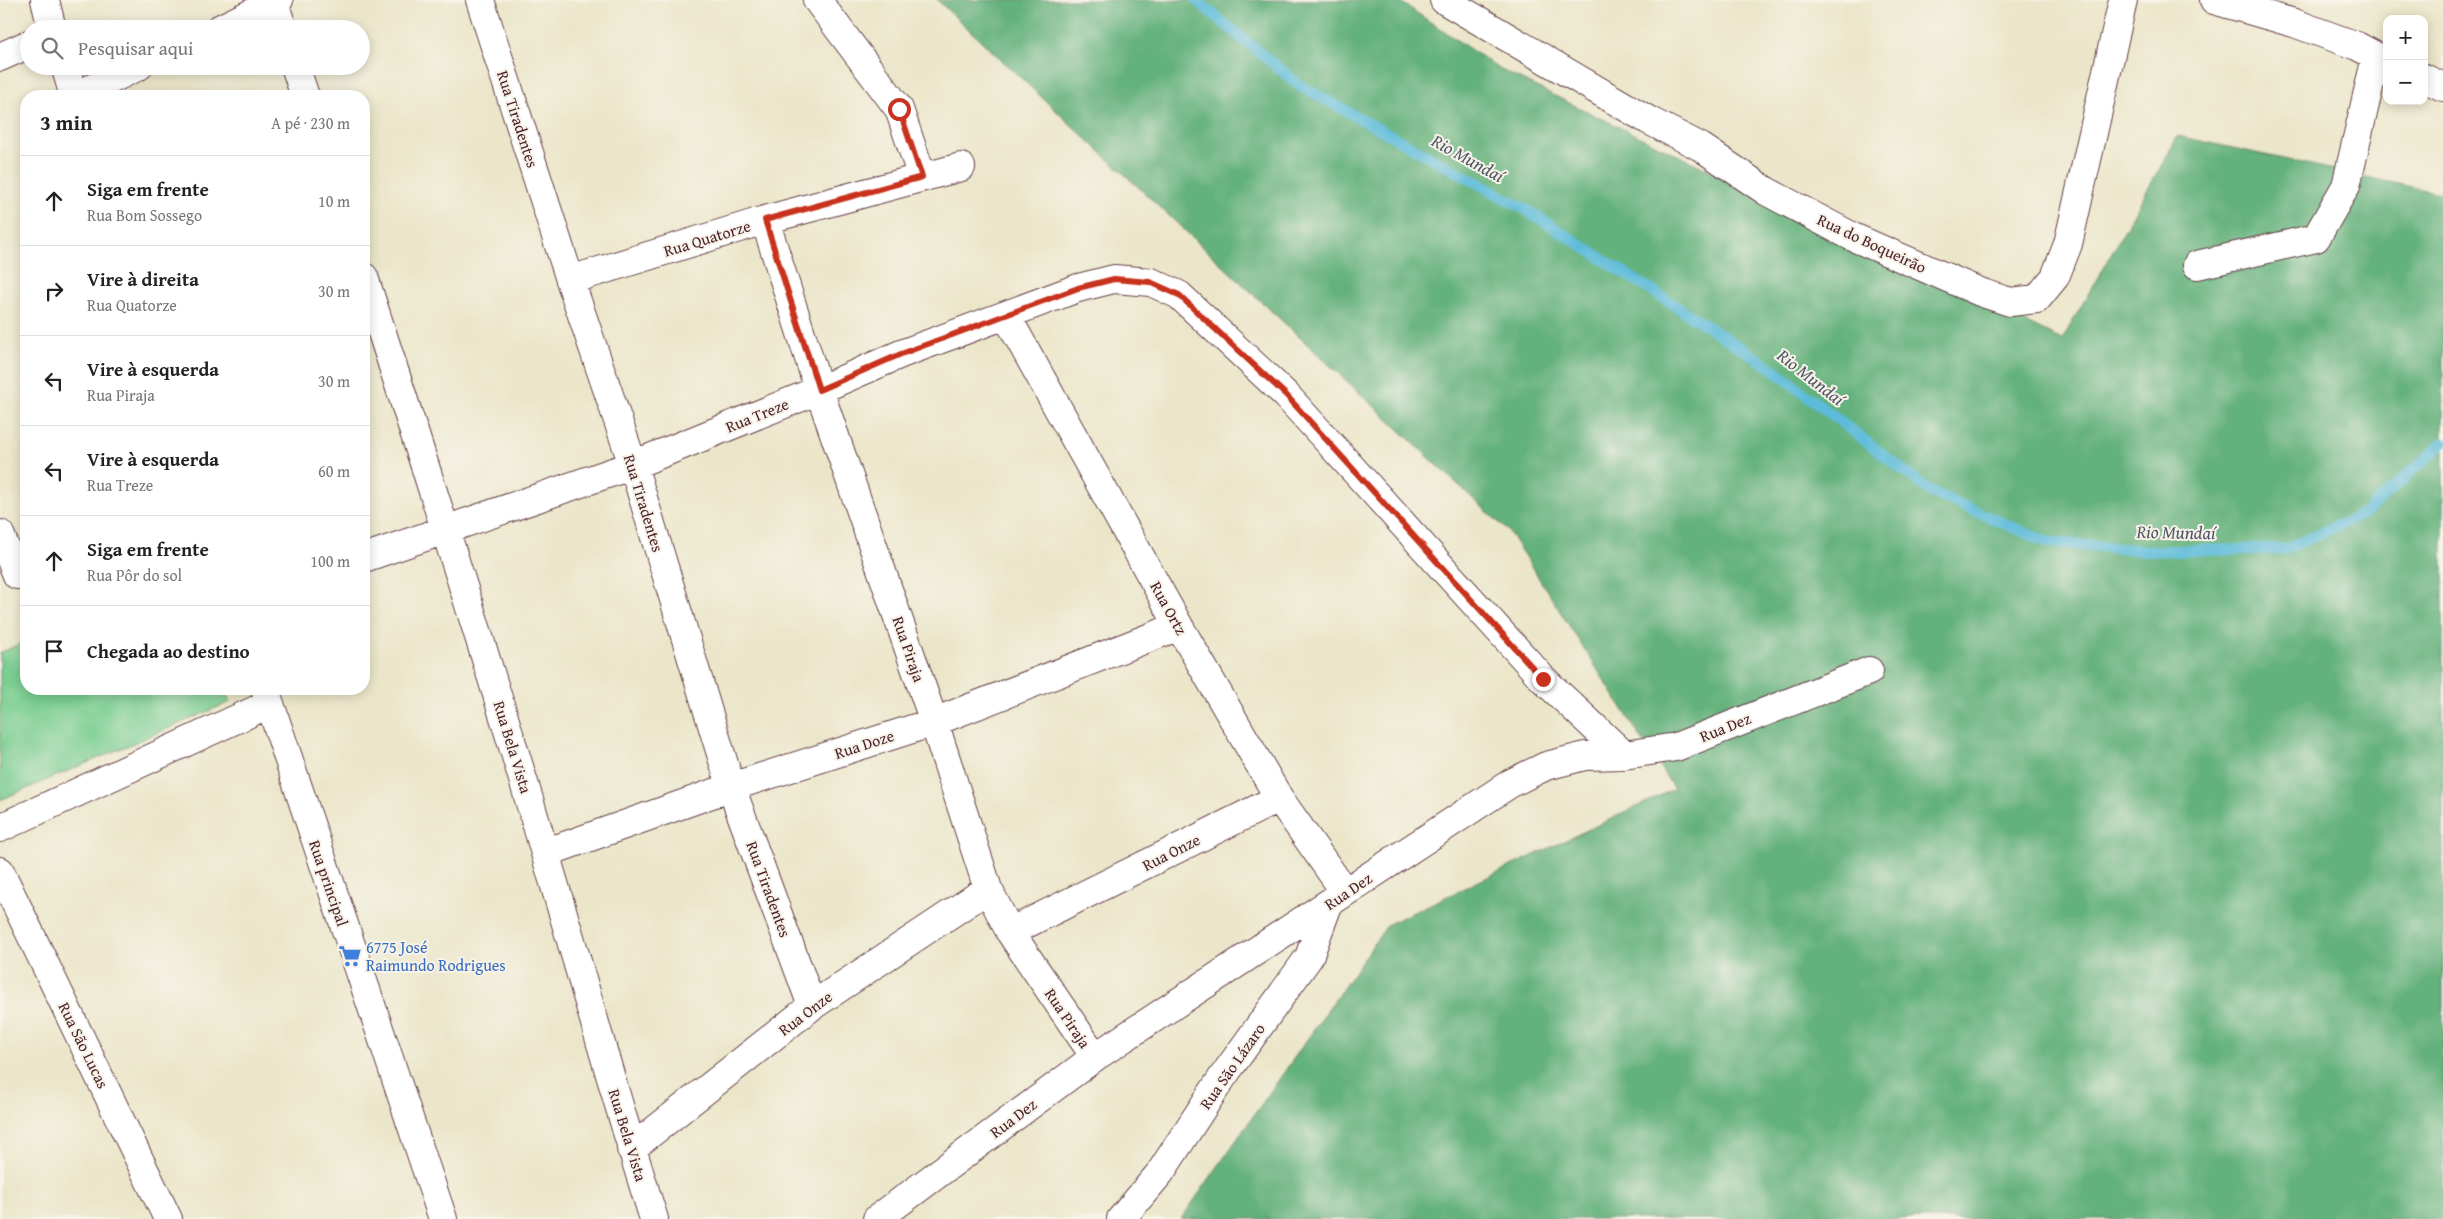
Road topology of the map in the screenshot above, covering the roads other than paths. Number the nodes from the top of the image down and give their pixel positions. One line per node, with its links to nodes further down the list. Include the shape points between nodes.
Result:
1 (45, 0): 8 (street)
2 (480, 0): 26 (street, Rua Tiradentes)
3 (817, 0): 23 (street, via 899,109)
4 (1444, 0): 5 (street, Rua do Boqueirão, via 1701,148 1766,191 1853,237 2010,302 2037,299 2055,277 2068,244)
5 (2124, 0)
6 (2214, 0): 13 (street, via 2294,23 2357,46)
7 (276, 1): 9 (street); 10 (street)
8 (50, 20)
9 (237, 20)
10 (281, 20)
11 (20, 48): 12 (street)
12 (0, 57)
13 (2382, 59): 25 (street, via 2346,186 2316,238)
14 (67, 75): 19 (street)
15 (120, 75): 20 (street)
16 (298, 75): 21 (street)
17 (2428, 80): 18 (street)
18 (2443, 87)
19 (73, 90)
20 (88, 90)
21 (303, 90)
22 (961, 167): 23 (street, Rua Quatorze)
23 (922, 177): 24 (street, Rua Quatorze)
24 (765, 220): 26 (street, Rua Quatorze); 29 (street, Rua Piraja)
25 (2198, 265)
26 (570, 280): 30 (street, Rua Tiradentes)
27 (370, 295): 31 (street, Rua Bela Vista)
28 (1006, 315): 29 (street, Rua Treze, via 901,354); 35 (street, Rua Ortz); 39 (street, Rua Treze, via 1097,282 1114,279 1150,282 1179,295 1286,395 1543,679)
29 (819, 390): 30 (street, Rua Treze); 38 (street, Rua Piraja)
30 (633, 465): 31 (street, Rua Treze); 40 (street, Rua Tiradentes)
31 (446, 528): 33 (street, Rua Treze); 43 (street, Rua Bela Vista)
32 (0, 534): 34 (street)
33 (370, 556)
34 (14, 576)
35 (1179, 626): 38 (street, Rua Doze); 41 (street, Rua Ortz)
36 (1869, 671): 39 (street, Rua Dez, via 1676,747)
37 (267, 696): 42 (street); 52 (street, Rua principal)
38 (934, 722): 40 (street, Rua Doze); 45 (street, Rua Piraja)
39 (1624, 755): 46 (street, Rua Dez, via 1585,756 1546,766 1520,778)
40 (731, 787): 43 (street, Rua Doze); 48 (street, Rua Tiradentes)
41 (1280, 798): 46 (street, Rua Ortz); 47 (street, Rua Onze)
42 (0, 828)
43 (545, 853): 50 (street, Rua Bela Vista)
44 (0, 872): 51 (street, Rua São Lucas)
45 (988, 888): 47 (street, Rua Piraja); 48 (street, Rua Onze)
46 (1337, 899): 49 (street, Rua Dez); 55 (street, Rua São Lázaro, via 1310,957 1222,1078 1160,1173)
47 (1010, 932): 49 (street, Rua Piraja)
48 (812, 1006): 50 (street, Rua Onze)
49 (1095, 1057): 54 (street, Rua Dez)
50 (631, 1149): 53 (street, Rua Bela Vista)
51 (168, 1219)
52 (443, 1219)
53 (654, 1219)
54 (877, 1219)
55 (1121, 1219)

